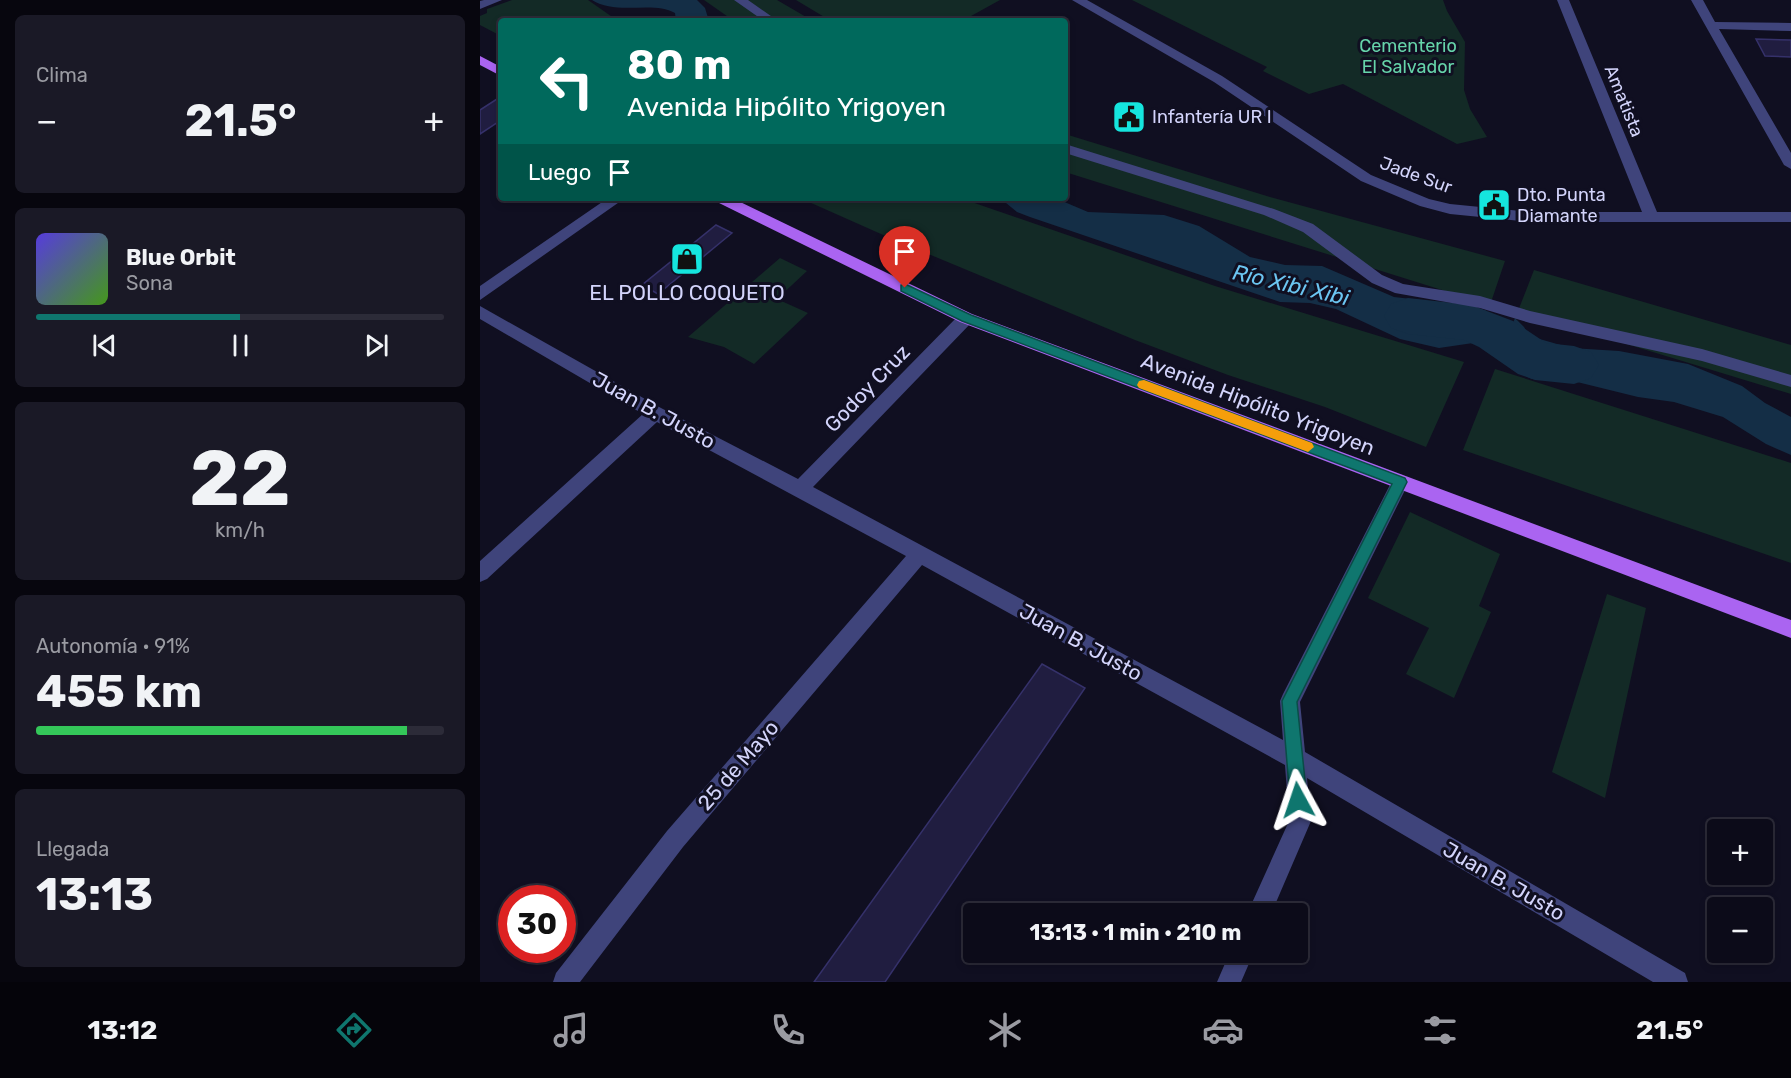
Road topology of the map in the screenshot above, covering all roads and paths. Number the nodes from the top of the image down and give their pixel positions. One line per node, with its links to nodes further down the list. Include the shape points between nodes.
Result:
1 (496, 0): 6 (street)
2 (740, 0): 7 (street)
3 (1078, 0): 16 (street, Jade Sur, via 1209,74 1366,178 1407,196 1450,208 1531,217)
4 (1563, 0): 16 (street, Amatista)
5 (1697, 0): 8 (street)
6 (480, 5)
7 (767, 18)
8 (1711, 25): 9 (street); 13 (street)
9 (1791, 27)
10 (480, 60): 11 (main road)
11 (498, 70)
12 (1068, 149): 21 (street, via 1308,228 1377,279 1400,289 1480,302 1702,355)
13 (1791, 165)
14 (614, 201): 18 (street)
15 (726, 201): 20 (main road, Avenida Hipólito Yrigoyen)
16 (1651, 216): 17 (street, Jade Sur)
17 (1791, 217)
18 (480, 294)
19 (480, 312): 22 (street, Juan B. Justo)
20 (966, 318): 23 (main road, Avenida Hipólito Yrigoyen); 24 (street, Godoy Cruz)
21 (1791, 381)
22 (655, 413): 24 (street, Juan B. Justo); 26 (street)
23 (1400, 482): 27 (main road, Avenida Hipólito Yrigoyen); 28 (street, via 1290,701)
24 (800, 489): 25 (street, Juan B. Justo)
25 (920, 554): 28 (street, Juan B. Justo); 31 (street, 25 de Mayo, via 675,839)
26 (480, 573)
27 (1791, 629)
28 (1294, 758): 29 (street, via 1300,821); 33 (street, Juan B. Justo)
29 (1264, 903)
30 (1237, 963): 32 (street)
31 (565, 982)
32 (1229, 982)
33 (1676, 982)

